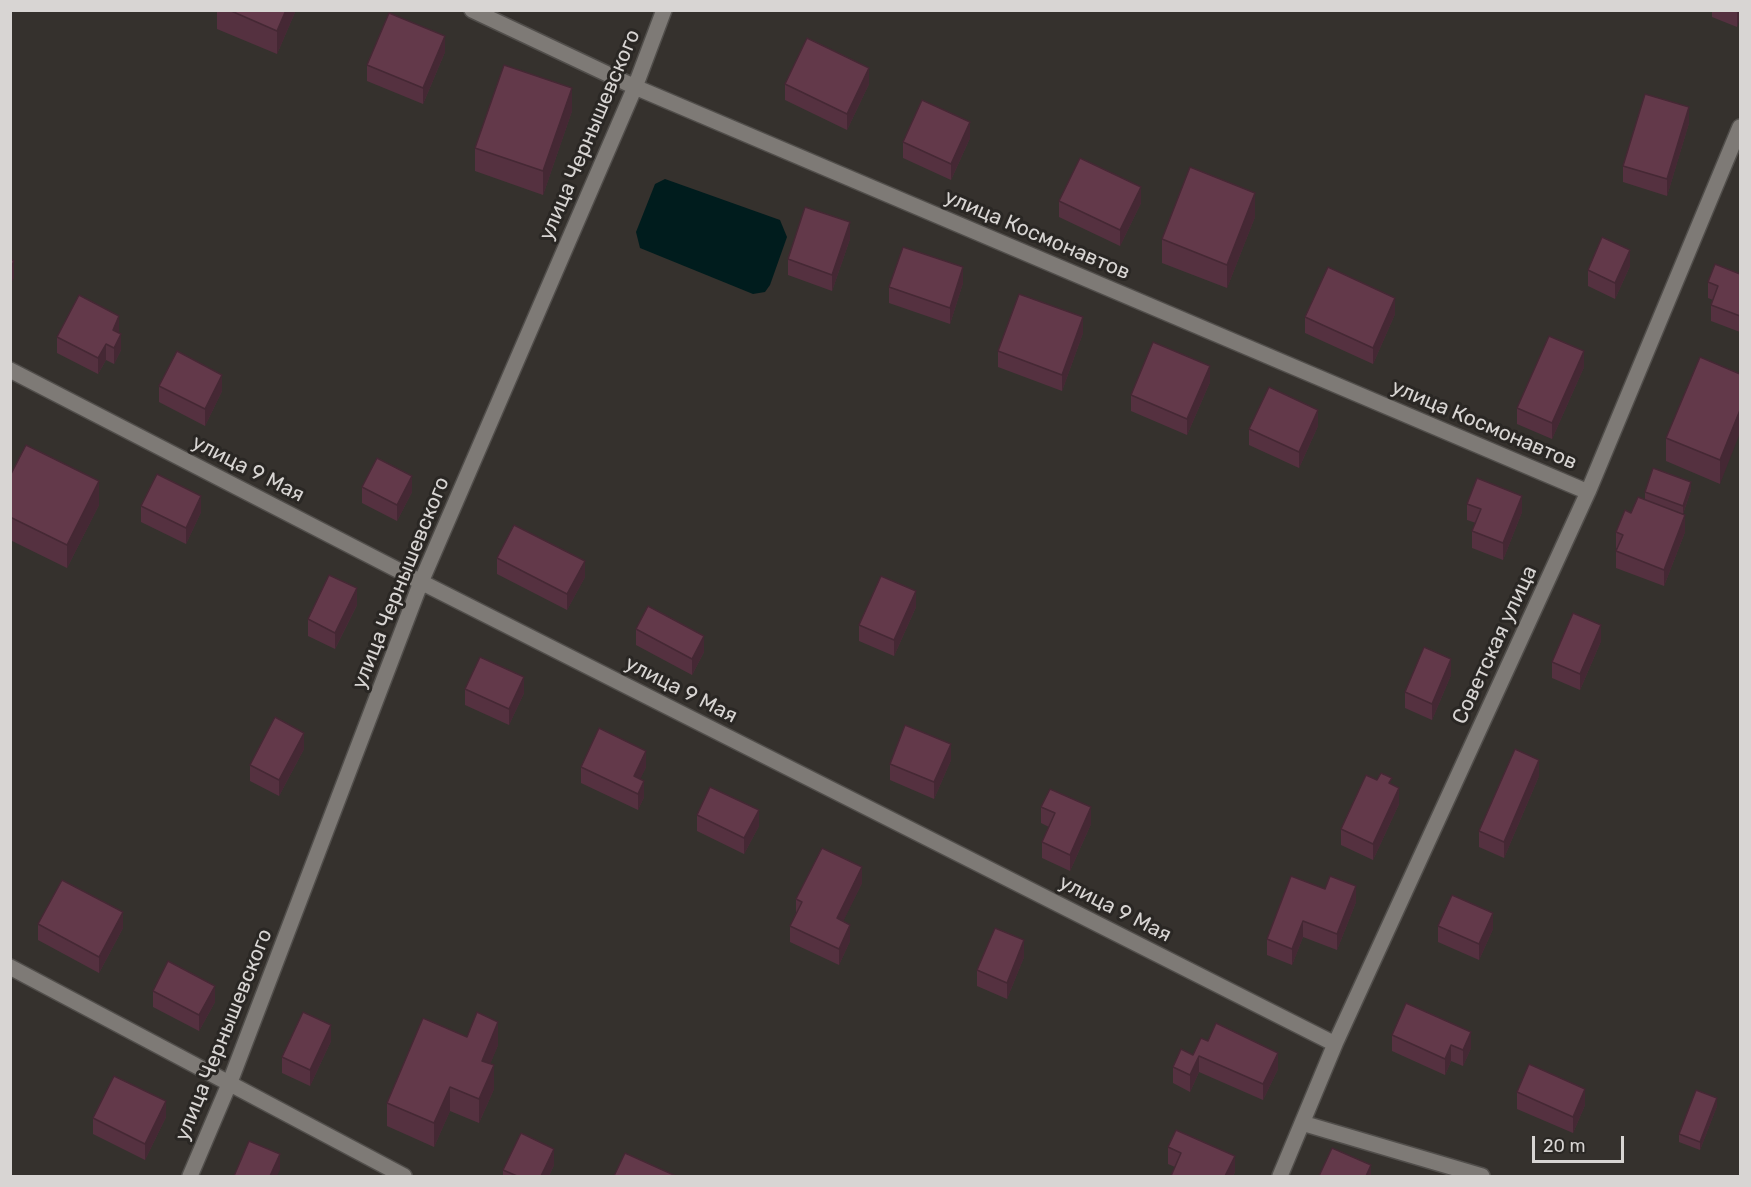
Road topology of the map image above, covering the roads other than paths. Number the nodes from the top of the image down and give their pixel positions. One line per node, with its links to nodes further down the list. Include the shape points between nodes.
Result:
1 (472, 10): 3 (street, улица Космонавтов)
2 (664, 10): 3 (street, улица Чернышевского)
3 (635, 87): 6 (street, улица Космонавтов); 7 (street, улица Чернышевского)
4 (1740, 127): 6 (street, Советская улица)
5 (10, 370): 7 (street, улица 9 Мая)
6 (1588, 492): 9 (street, Советская улица)
7 (421, 582): 9 (street, улица 9 Мая); 10 (street, улица Чернышевского)
8 (10, 967): 10 (street)
9 (1335, 1044): 11 (street, Советская улица)
10 (230, 1082): 12 (street, улица Чернышевского); 13 (street)
11 (1302, 1123): 14 (street, Советская улица); 15 (street)
12 (190, 1176)
13 (404, 1176)
14 (1280, 1176)
15 (1482, 1176)

